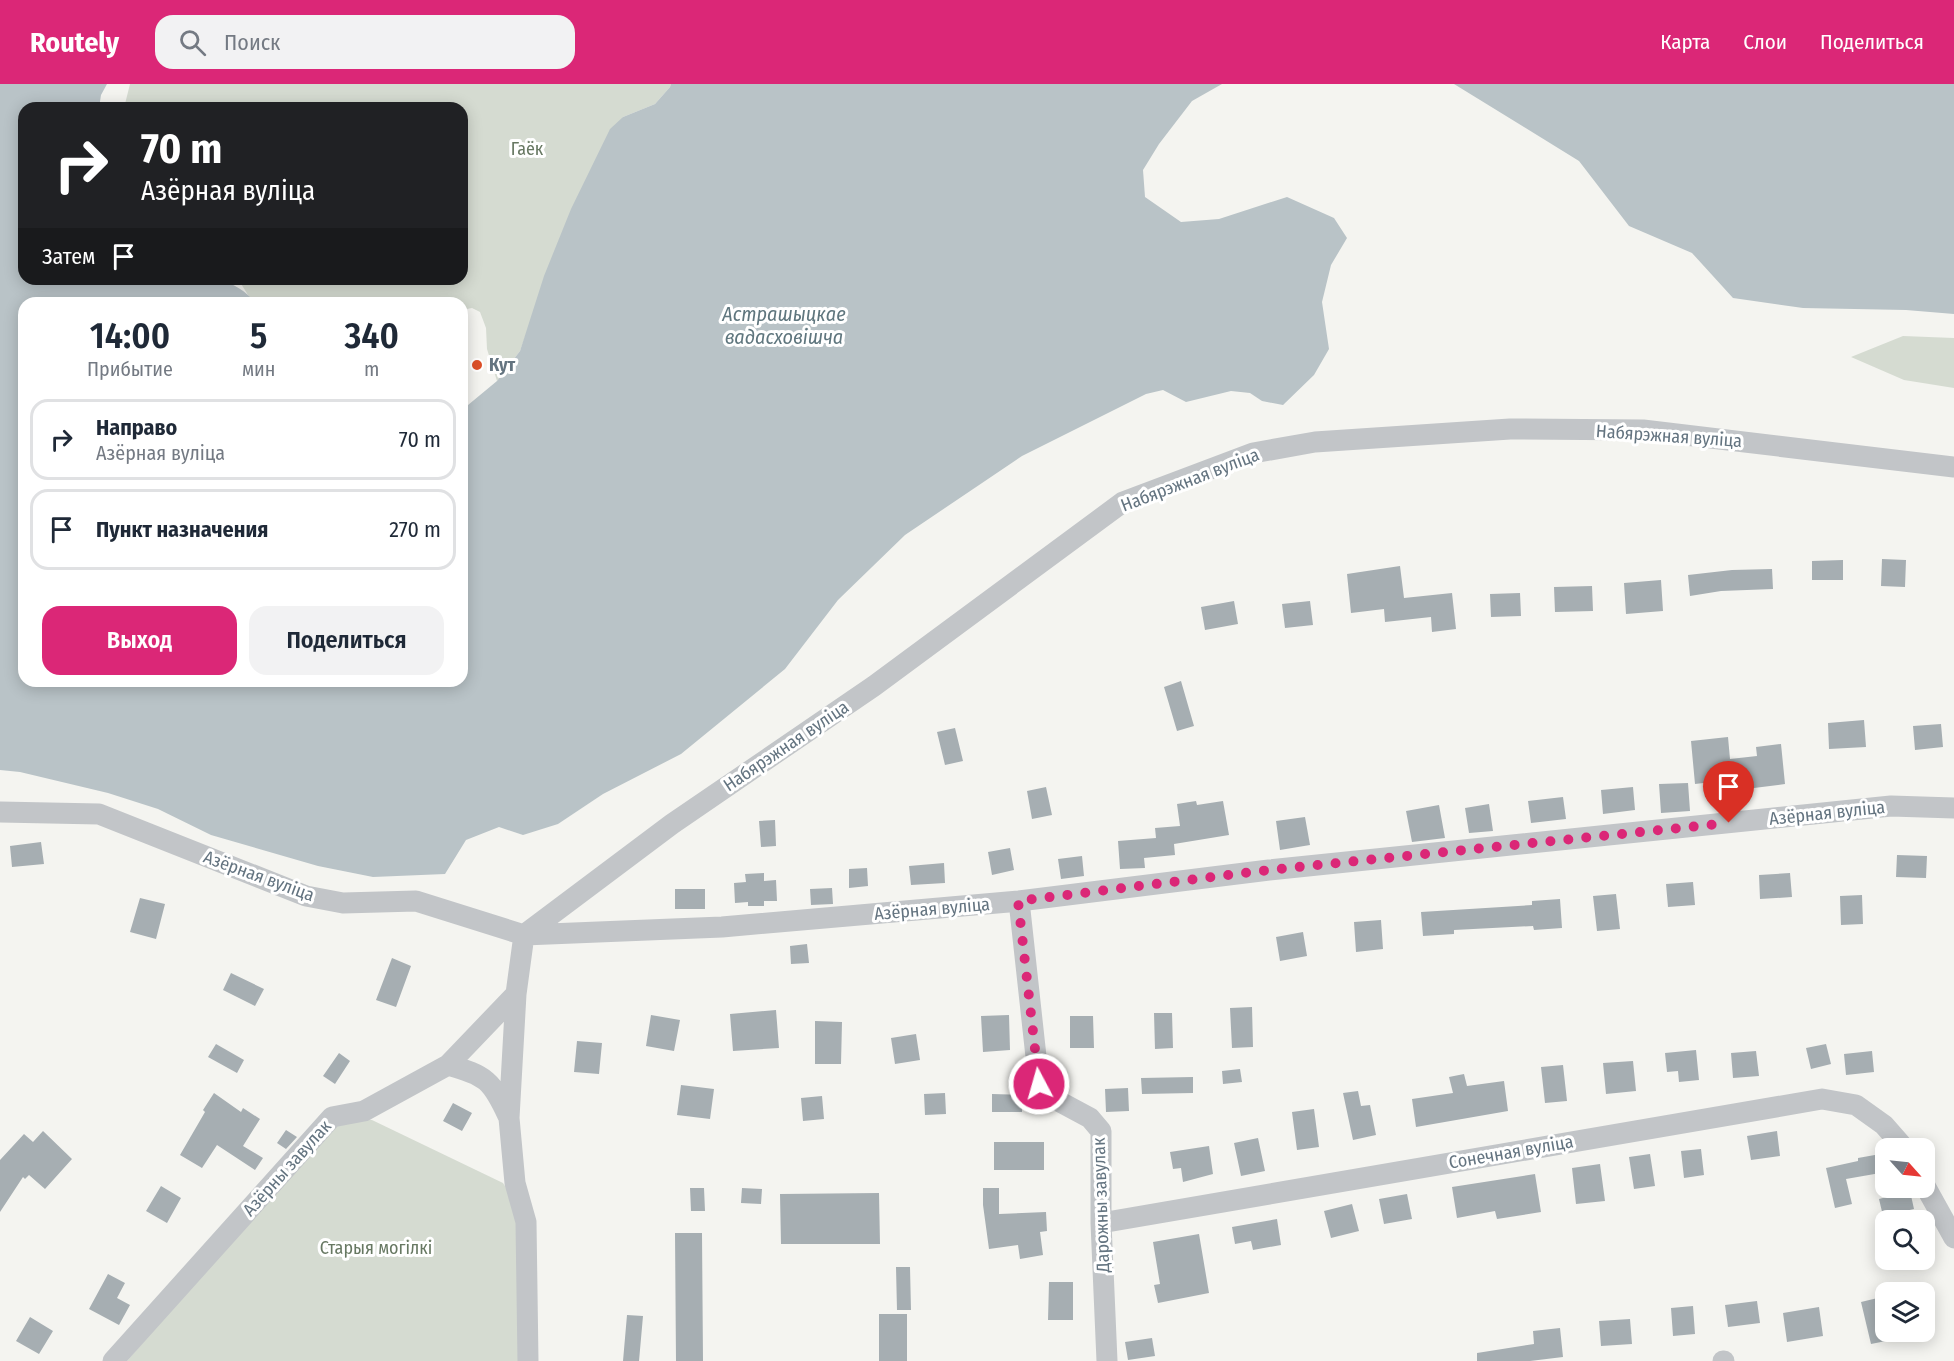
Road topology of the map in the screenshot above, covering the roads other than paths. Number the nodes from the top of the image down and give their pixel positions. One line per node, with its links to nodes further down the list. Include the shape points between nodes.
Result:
1 (1954, 467): 5 (street, Набярэжная вуліца, via 1643,430 1510,429 1315,442 1253,453 1123,502 874,686 672,824)
2 (1954, 808): 4 (street, Азёрная вуліца, via 1891,806 1269,870)
3 (0, 812): 5 (street, Азёрная вуліца, via 99,814 306,896 343,903 416,901)
4 (1018, 901): 5 (street, Азёрная вуліца, via 722,927); 11 (street, Дарожны завулак, via 1039,1084 1048,1096 1090,1118 1101,1131)
5 (524, 935): 6 (street)
6 (516, 994): 7 (street, Азёрны завулак); 8 (street)
7 (448, 1065): 8 (street, via 485,1079 497,1092); 13 (street, Азёрны завулак, via 364,1111 333,1118)
8 (509, 1118): 14 (street, via 516,1183 526,1222)
9 (1895, 1138): 11 (street, Сонечная вуліца, via 1856,1105 1822,1099)
10 (1932, 1198): 12 (street)
11 (1101, 1222): 15 (street, Дарожны завулак)
12 (1954, 1238)
13 (113, 1361)
14 (528, 1361)
15 (1107, 1361)

